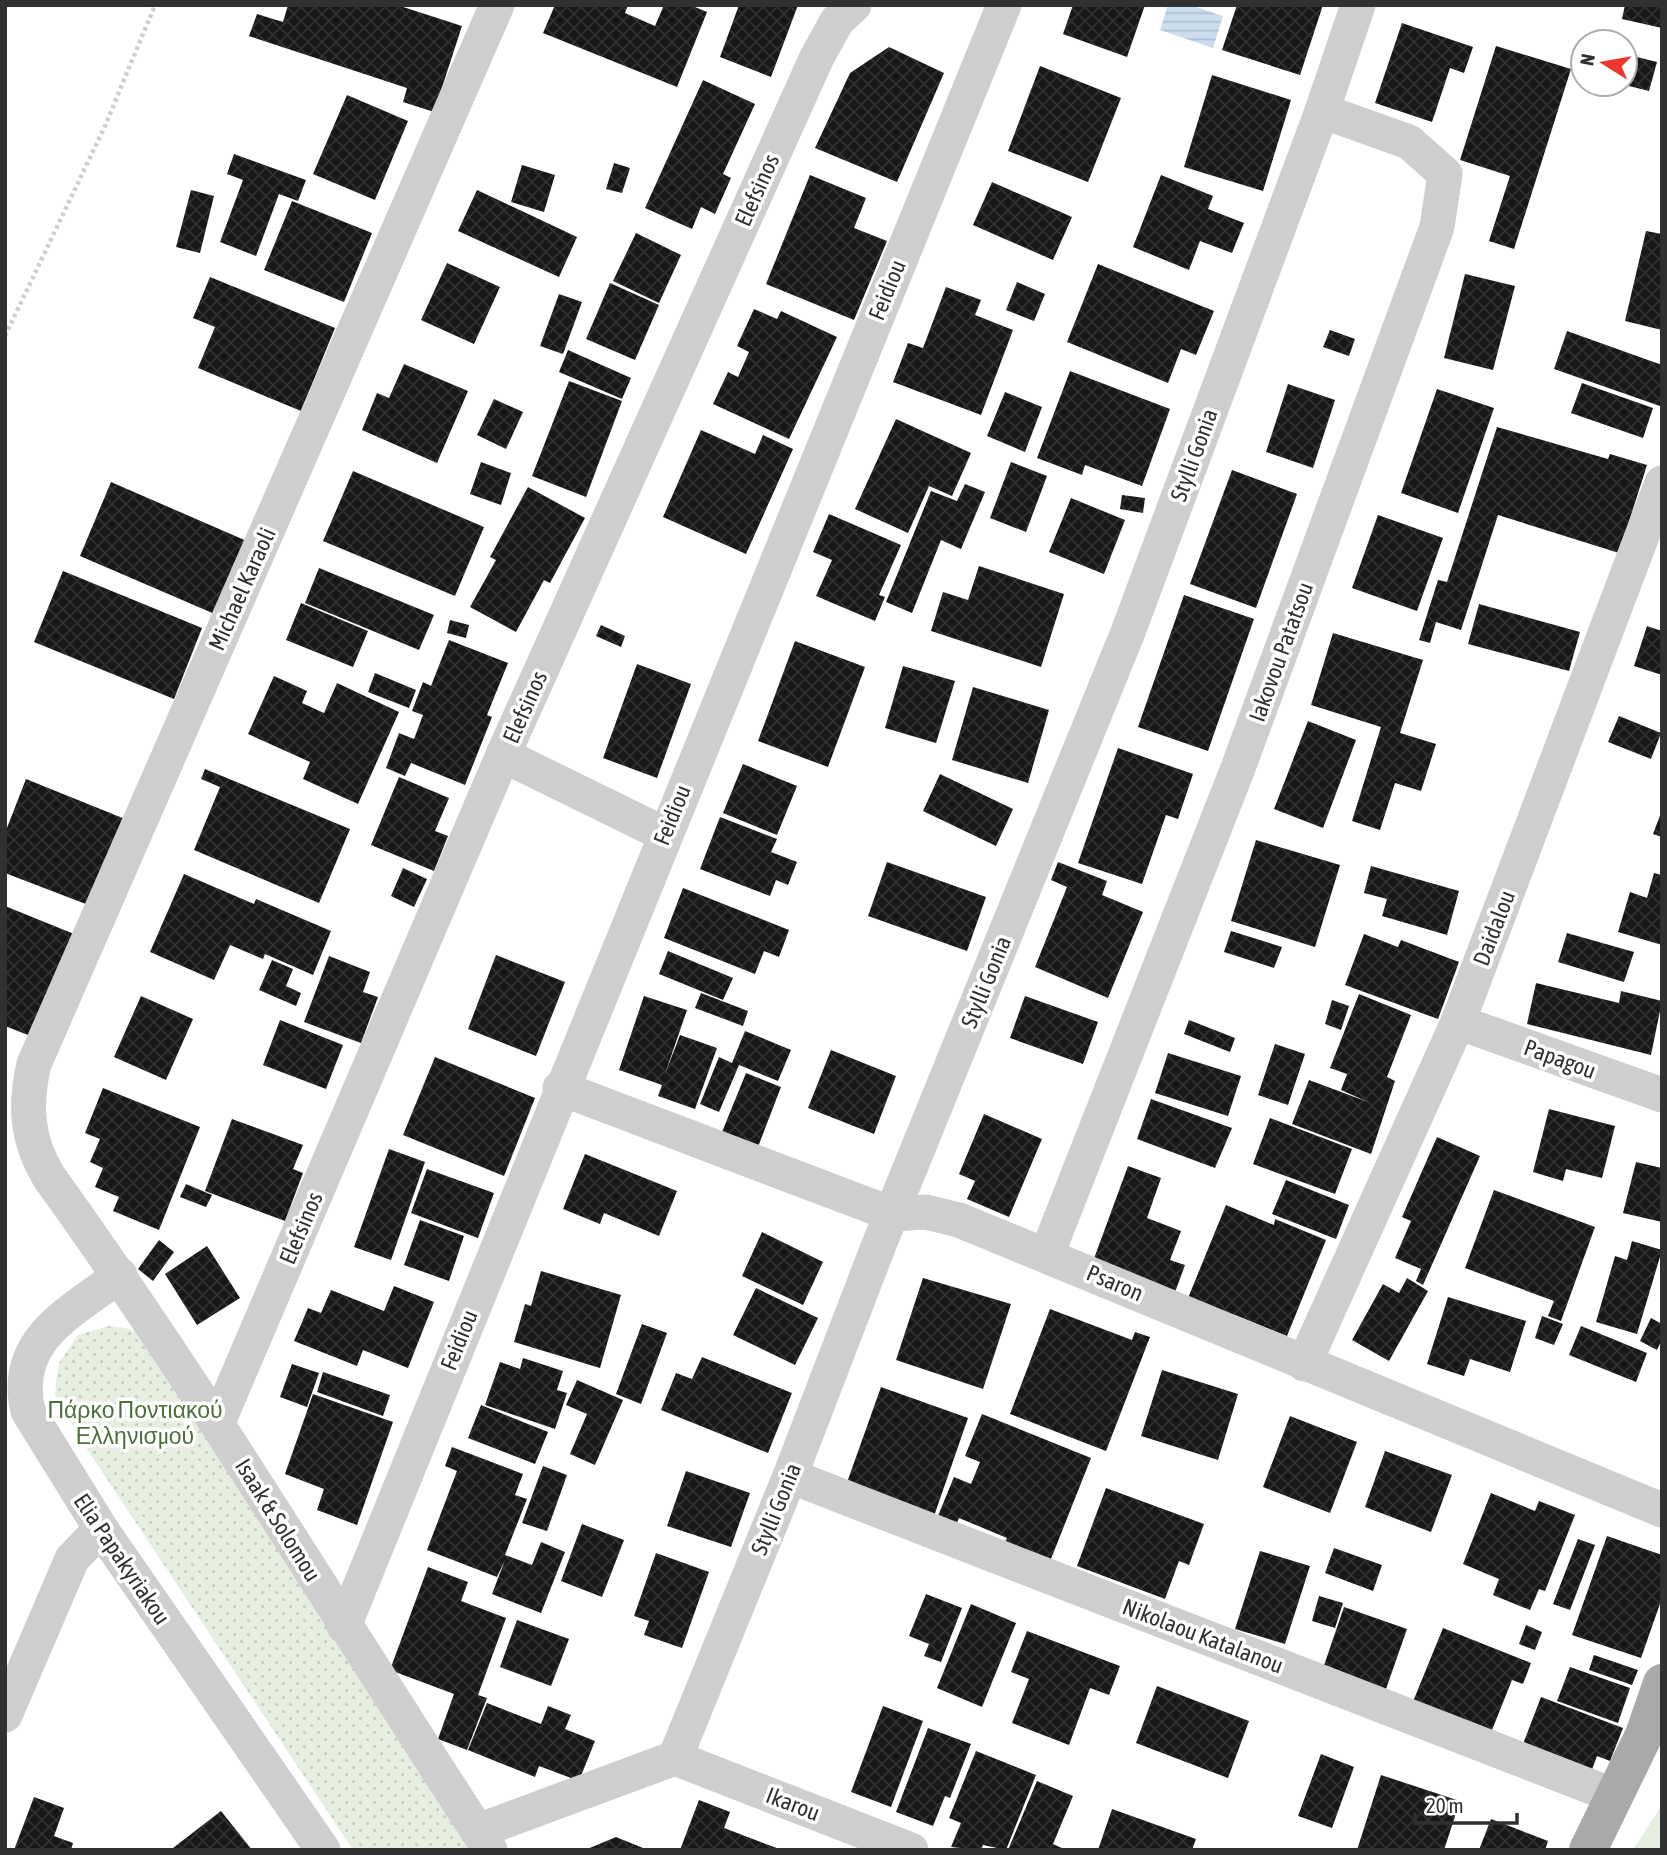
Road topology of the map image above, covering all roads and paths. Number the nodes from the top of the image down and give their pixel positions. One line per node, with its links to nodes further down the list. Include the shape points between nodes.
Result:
1 (155, 5): 7 (path, via 105,126)
2 (497, 5): 14 (street, Michael Karaoli, via 34,1064 29,1129)
3 (854, 5): 9 (street, Elefsinos, via 837,21 817,57)
4 (1358, 5): 6 (street, Stylli Gonia)
5 (995, 8): 10 (street, Feidiou)
6 (1322, 111): 15 (street, Stylli Gonia, via 1128,632); 16 (street, Iakovou Patatsou, via 1409,142 1445,174 1437,227 1238,768)
7 (5, 337)
8 (1662, 483): 11 (street, Daidalou)
9 (503, 755): 10 (street); 19 (street, Elefsinos)
10 (664, 834): 12 (street, Feidiou)
11 (1458, 1023): 13 (street, Papagou); 18 (street, Daidalou)
12 (560, 1088): 15 (street, Psaron); 23 (street, Feidiou)
13 (1662, 1095)
14 (49, 1177): 17 (street, Isaak & Solomou)
15 (892, 1214): 16 (street, Psaron, via 926,1212 959,1220); 20 (street, Stylli Gonia)
16 (1048, 1254): 18 (street, Psaron)
17 (120, 1275): 19 (street, Isaak & Solomou); 22 (street, Elia Papakyriakou, via 42,1336 31,1353 24,1392 35,1425)
18 (1304, 1364): 21 (street, Psaron)
19 (218, 1422): 23 (street, Isaak & Solomou)
20 (790, 1476): 26 (street, Stylli Gonia); 27 (street, Nikolaou Katalanou)
21 (1662, 1510)
22 (101, 1529): 25 (street, via 72,1559); 29 (street, Elia Papakyriakou)
23 (344, 1626): 28 (street, Isaak & Solomou)
24 (1662, 1683): 27 (main road)
25 (5, 1715)
26 (674, 1758): 28 (street); 30 (street, Ikarou)
27 (1615, 1796): 31 (main road)
28 (484, 1840)
29 (323, 1850)
30 (911, 1850)
31 (1588, 1850)

